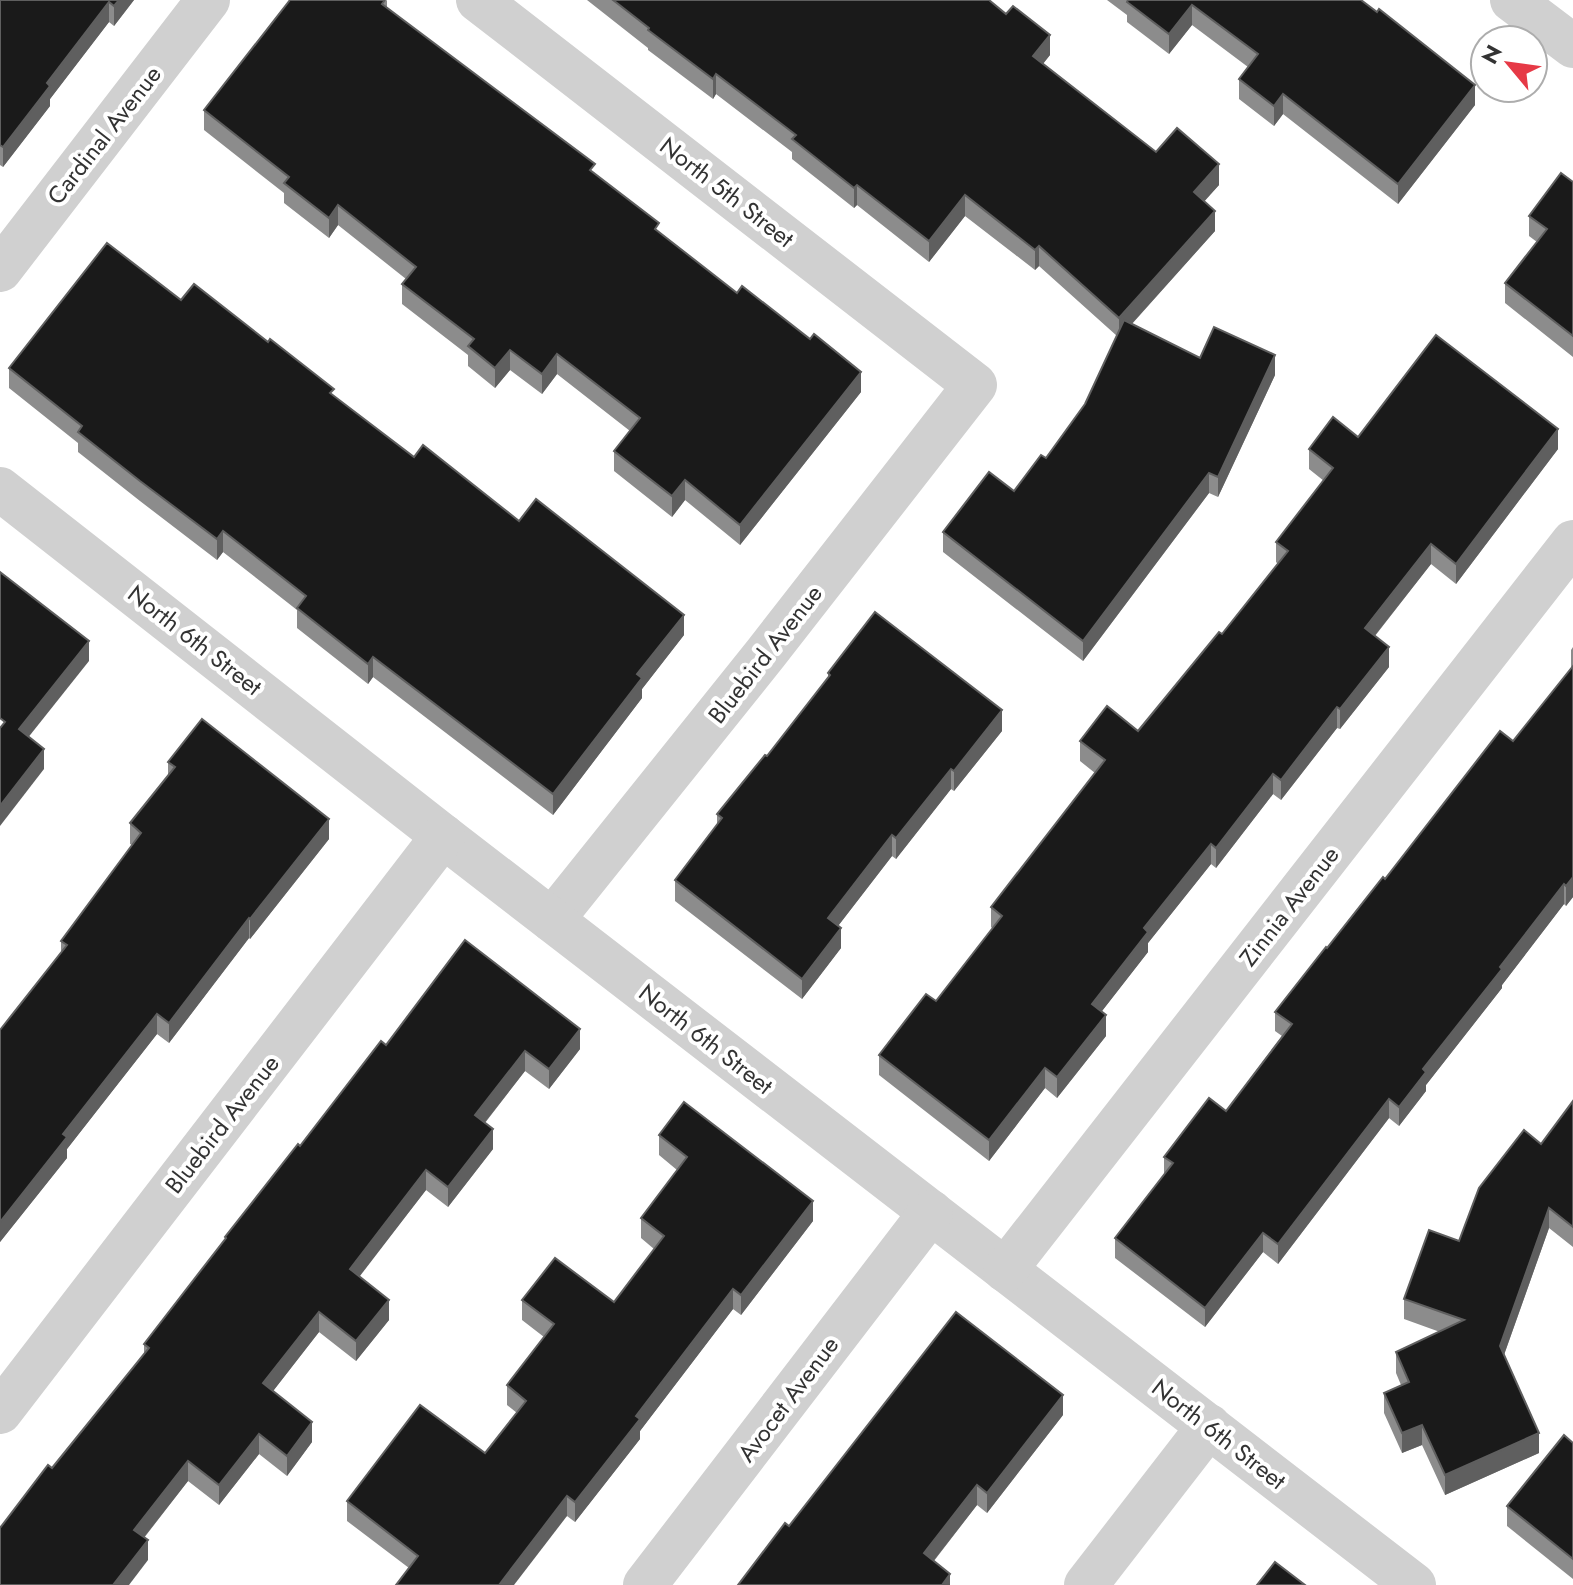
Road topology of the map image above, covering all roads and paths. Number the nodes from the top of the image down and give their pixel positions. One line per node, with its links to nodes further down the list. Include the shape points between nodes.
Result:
1 (208, 0): 5 (street, Cardinal Avenue)
2 (478, 0): 6 (street, North 5th Street)
3 (1512, 0): 4 (street)
4 (1573, 46)
5 (0, 270)
6 (975, 385): 10 (street, Bluebird Avenue)
7 (0, 489): 9 (street, North 6th Street)
8 (1573, 542): 12 (street, Zinnia Avenue)
9 (443, 836): 10 (street, North 6th Street); 13 (street, Bluebird Avenue)
10 (552, 920): 11 (street, North 6th Street)
11 (931, 1212): 12 (street, North 6th Street); 15 (street, Avocet Avenue)
12 (1005, 1270): 14 (street, North 6th Street)
13 (0, 1412)
14 (1209, 1426): 16 (street); 17 (street, North 6th Street)
15 (645, 1585)
16 (1086, 1585)
17 (1414, 1585)

